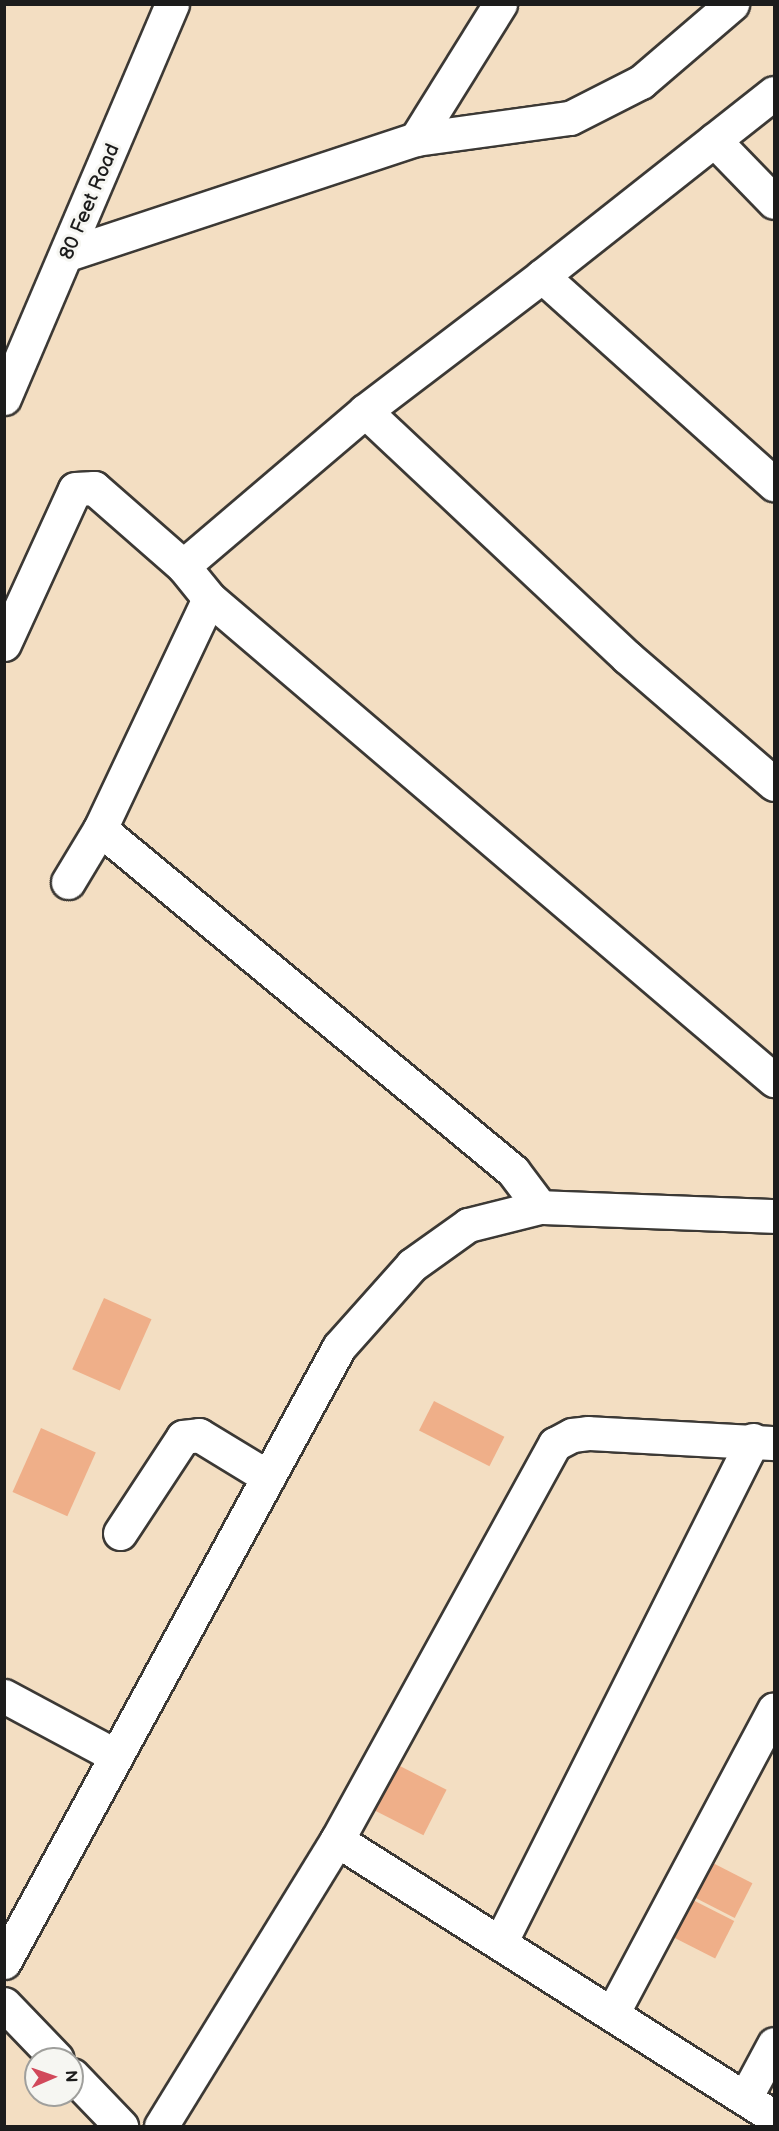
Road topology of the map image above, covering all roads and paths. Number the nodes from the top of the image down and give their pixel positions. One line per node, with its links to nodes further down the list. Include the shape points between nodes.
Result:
1 (172, 4): 8 (street, 80 Feet Road)
2 (501, 4): 5 (street)
3 (732, 4): 5 (street, via 641,82 570,118)
4 (774, 93): 6 (street)
5 (416, 139): 8 (street)
6 (714, 140): 7 (street); 9 (street)
7 (774, 202)
8 (68, 254): 10 (street, 80 Feet Road)
9 (542, 276): 11 (street); 12 (street)
10 (4, 398)
11 (365, 411): 13 (street); 16 (street, via 627,657)
12 (774, 484)
13 (183, 566): 14 (street); 15 (street, via 94,488 75,489)
14 (209, 598): 17 (street); 19 (street)
15 (4, 644)
16 (774, 784)
17 (100, 829): 18 (street); 20 (street, via 513,1171)
18 (68, 882)
19 (774, 1080)
20 (540, 1207): 21 (street); 23 (street, via 468,1225 412,1265 339,1347)
21 (774, 1216)
22 (764, 1441): 28 (street, via 588,1433 572,1435 555,1444); 29 (street)
23 (268, 1477): 24 (street, via 199,1436 183,1437); 27 (street)
24 (120, 1533)
25 (4, 1696): 27 (street)
26 (774, 1709): 32 (street)
27 (116, 1756): 30 (street)
28 (337, 1840): 29 (street); 39 (street)
29 (500, 1943): 32 (street)
30 (4, 1962)
31 (4, 2004): 34 (street)
32 (612, 2014): 36 (street)
33 (774, 2044): 36 (street)
34 (45, 2047)
35 (84, 2088): 38 (street)
36 (745, 2098): 37 (street)
37 (774, 2117)
38 (121, 2127)
39 (160, 2127)

